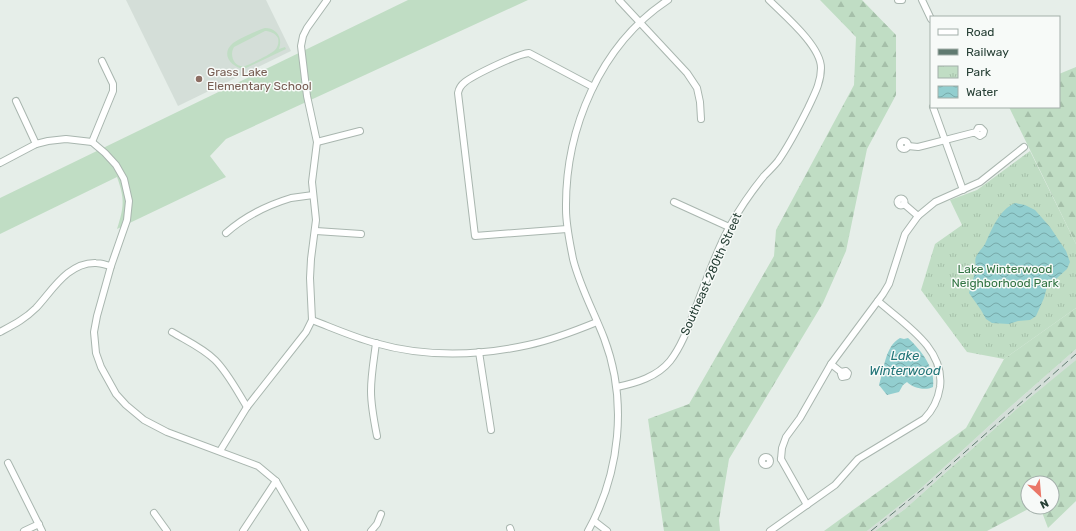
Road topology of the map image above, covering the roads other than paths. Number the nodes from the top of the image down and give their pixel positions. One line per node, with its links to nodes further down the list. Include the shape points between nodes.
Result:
1 (326, 0): 19 (street, via 301,42 307,96)
2 (619, 0): 9 (street)
3 (668, 0): 9 (street)
4 (769, 0): 29 (street, Southeast 280th Street, via 813,47 820,62 821,75 816,92 794,136 777,162 742,204)
5 (898, 0): 6 (street)
6 (902, 0)
7 (922, 0): 8 (street)
8 (930, 17)
9 (640, 23): 11 (street, via 620,45); 14 (street, via 681,66 697,88)
10 (102, 61): 18 (street, via 113,84 113,91)
11 (593, 87): 30 (street, via 582,111 571,149 566,180); 30 (street, via 528,53 471,78 461,86 458,93 475,236)
12 (16, 101): 20 (street)
13 (933, 108): 17 (street)
14 (701, 119)
15 (360, 131): 19 (street)
16 (976, 132): 17 (street)
17 (945, 140): 21 (street, via 918,147); 24 (street)
18 (92, 142): 20 (street, via 57,139); 34 (street, via 116,164 124,179 128,196 127,220)
19 (317, 142): 25 (street)
20 (36, 144): 23 (street)
21 (908, 146)
22 (1024, 147): 24 (street, via 980,182)
23 (0, 163)
24 (963, 190): 28 (street, via 935,202)
25 (313, 195): 31 (street); 32 (street, via 292,198 265,209 243,220)
26 (674, 202): 29 (street)
27 (904, 204): 28 (street)
28 (918, 216): 35 (street, via 905,234 889,284)
29 (729, 227): 44 (street, Southeast 280th Street, via 687,330 670,361 662,369 642,380)
30 (567, 230): 37 (street, via 577,274)
31 (316, 231): 33 (street); 36 (street, via 310,278)
32 (226, 233)
33 (361, 234)
34 (111, 266): 38 (street, via 95,263 74,269 60,279 25,318); 48 (street, via 94,332 98,358 110,384 116,394 144,420 167,432)
35 (878, 301): 42 (street); 53 (street, via 923,340 933,353 940,376 936,402 924,419 858,459 835,485)
36 (312, 320): 40 (street); 45 (street, via 306,332)
37 (597, 322): 41 (street, via 529,345); 44 (street, via 609,354)
38 (0, 332)
39 (172, 332): 45 (street, via 215,360)
40 (376, 343): 41 (street, via 415,351); 47 (street, via 371,391)
41 (480, 352): 46 (street)
42 (831, 364): 43 (street); 49 (street, via 786,437)
43 (841, 372)
44 (617, 387): 56 (street, via 618,416 614,460 604,498)
45 (247, 407): 48 (street)
46 (490, 430)
47 (377, 436)
48 (220, 451): 52 (street, via 258,466)
49 (781, 460): 50 (street); 53 (street)
50 (770, 461)
51 (8, 463): 57 (street)
52 (276, 481): 61 (street); 62 (street)
53 (807, 505): 66 (street)
54 (154, 513): 60 (street)
55 (381, 514): 63 (street)
56 (594, 521): 64 (street); 65 (street)
57 (39, 524): 58 (street); 59 (street)
58 (24, 531)
59 (42, 531)
60 (166, 531)
61 (243, 531)
62 (305, 531)
63 (371, 531)
64 (588, 531)
65 (608, 531)
66 (770, 531)

